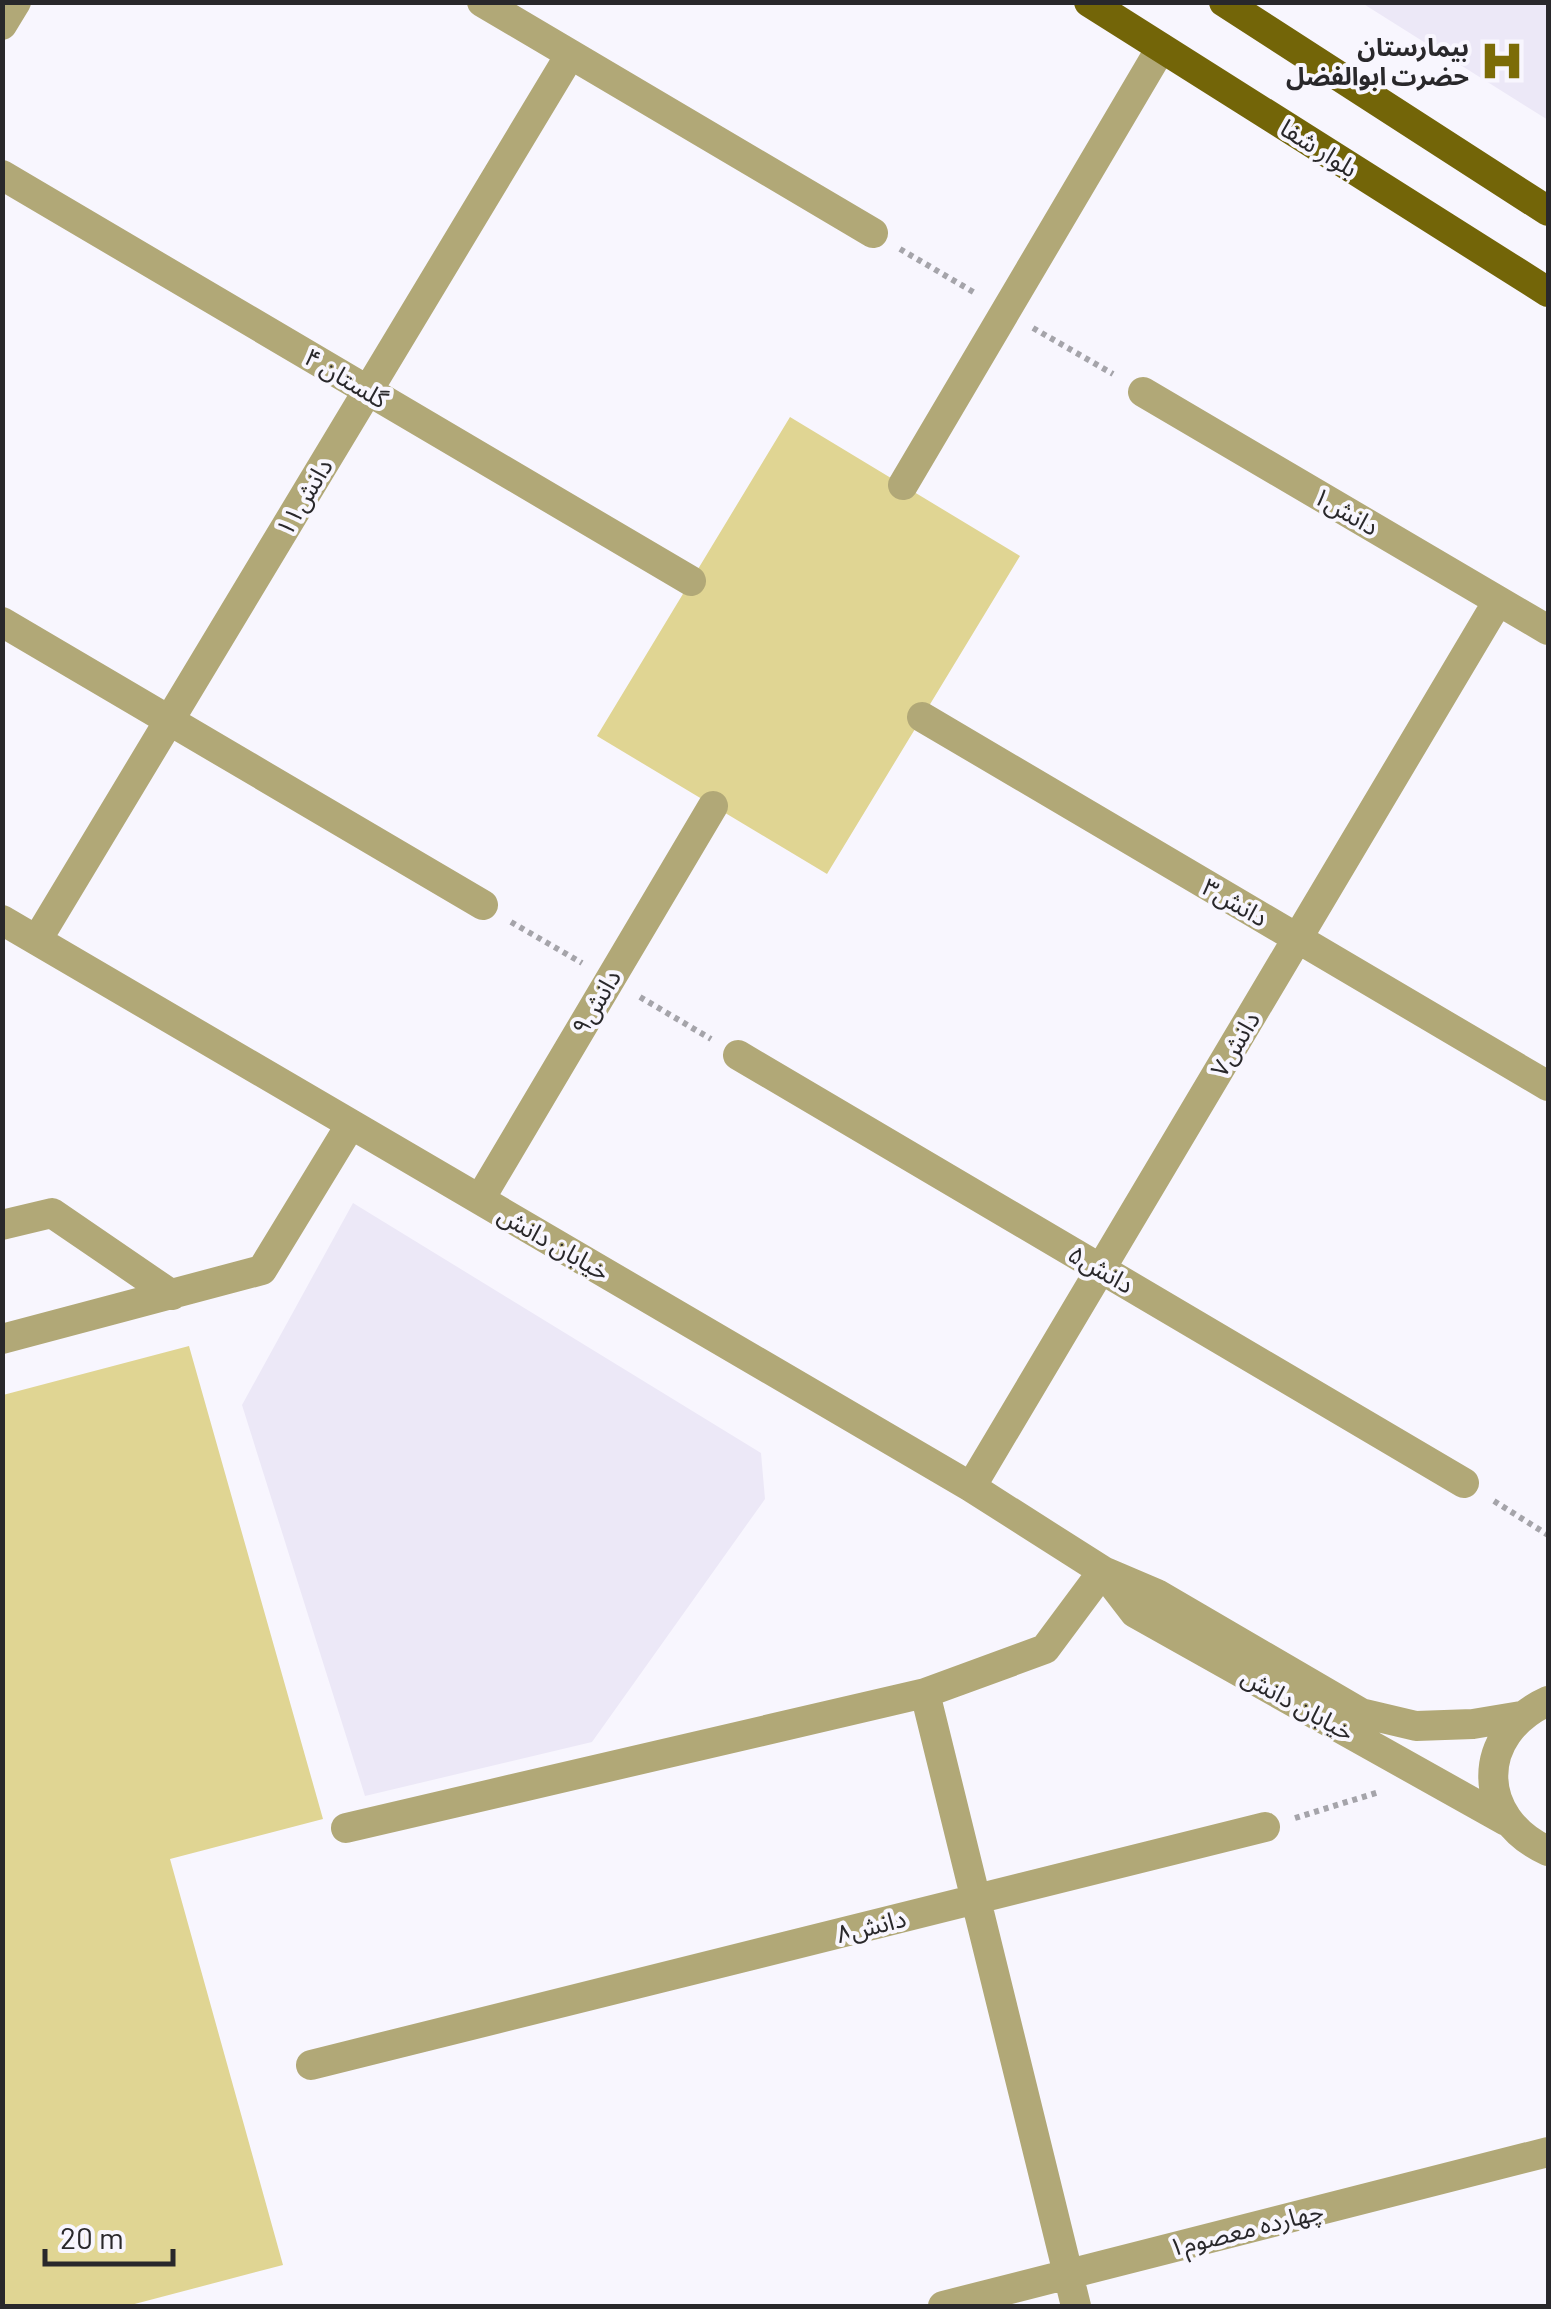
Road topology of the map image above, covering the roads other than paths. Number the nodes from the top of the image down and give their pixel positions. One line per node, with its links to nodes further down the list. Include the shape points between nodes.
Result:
1 (16, 2): 5 (street)
2 (482, 2): 7 (street)
3 (1089, 2): 6 (main road, بلوار شفا)
4 (1224, 2): 9 (main road)
5 (2, 25)
6 (1161, 48): 11 (main road, بلوار شفا); 14 (street)
7 (570, 55): 10 (street); 12 (street, دانش۱۱)
8 (2, 176): 12 (street, گلستان ۴)
9 (1548, 211)
10 (873, 233)
11 (1548, 292)
12 (368, 391): 15 (street, گلستان ۴); 20 (street, دانش۱۱)
13 (1143, 392): 16 (street, دانش۱)
14 (903, 485)
15 (691, 581)
16 (1498, 601): 18 (street, دانش۱); 24 (street, دانش۷)
17 (2, 622): 20 (street)
18 (1548, 630)
19 (922, 718): 24 (street, دانش۳)
20 (169, 720): 22 (street); 25 (street, دانش۱۱)
21 (713, 806): 29 (street, دانش۹)
22 (482, 905)
23 (2, 920): 25 (street, خیابان دانش)
24 (1298, 938): 27 (street, دانش۳); 31 (street, دانش۷)
25 (37, 940): 28 (street, خیابان دانش)
26 (738, 1055): 31 (street, دانش۵)
27 (1548, 1086)
28 (351, 1124): 29 (street, خیابان دانش); 32 (street, via 262,1270)
29 (480, 1199): 35 (street, خیابان دانش)
30 (2, 1225): 32 (street, via 52,1213)
31 (1101, 1269): 34 (street, دانش۵); 35 (street, دانش۷)
32 (172, 1295): 33 (street)
33 (2, 1338)
34 (1464, 1483)
35 (971, 1487): 36 (street, خیابان دانش)
36 (1103, 1571): 37 (street, via 1045,1649); 38 (street, خیابان دانش, via 1157,1594 1361,1714 1416,1726 1473,1724); 41 (street, خیابان دانش, via 1135,1613 1429,1777)
37 (925, 1693): 40 (street); 42 (street)
38 (1541, 1704): 41 (street, via 1502,1738 1493,1765 1494,1794)
39 (1265, 1827): 42 (street, دانش۸)
40 (346, 1828)
41 (1532, 1843)
42 (976, 1899): 43 (street, دانش۸); 45 (street)
43 (310, 2065)
44 (1548, 2152): 45 (street, چهارده معصوم۱)
45 (1068, 2274): 46 (street, چهارده معصوم۱); 47 (street)
46 (943, 2306)
47 (1076, 2306)

